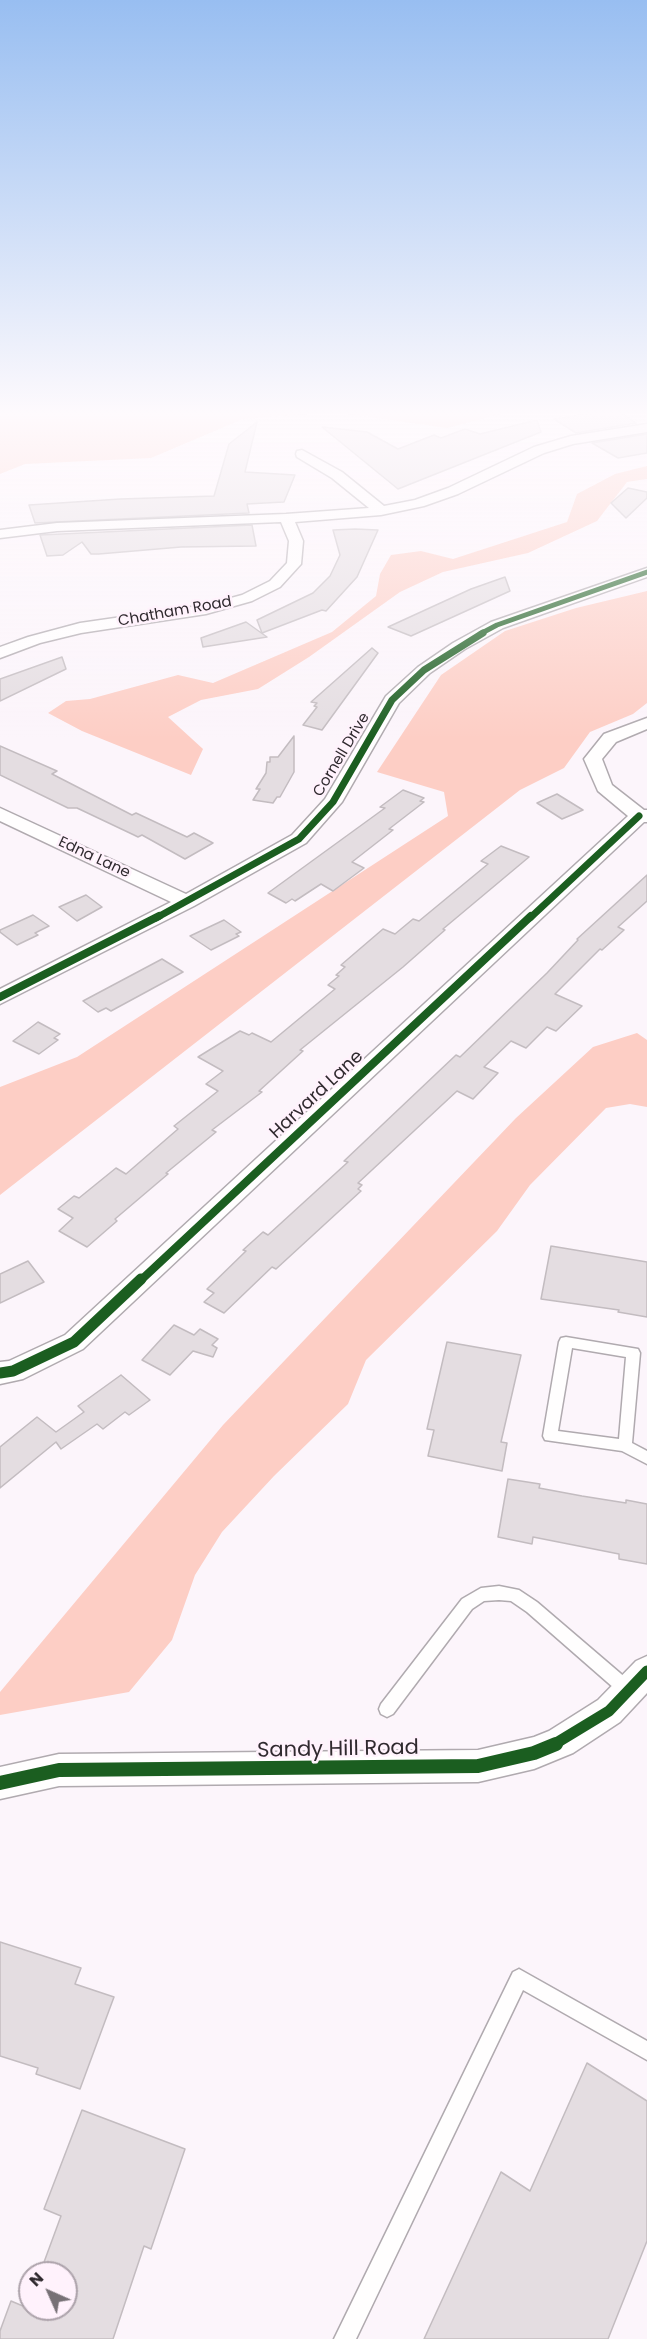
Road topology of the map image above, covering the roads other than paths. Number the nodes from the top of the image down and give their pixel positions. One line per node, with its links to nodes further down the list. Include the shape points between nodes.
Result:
1 (206, 521): 3 (street, via 57,527)
2 (287, 521): 5 (street, Chatham Road, via 296,541 294,564 275,584 247,598 206,609 80,628)
3 (0, 534)
4 (647, 572): 9 (street, Cornell Drive, via 497,625 424,670 392,700 333,802 299,839)
5 (0, 653)
6 (647, 723): 8 (street, via 610,738 593,759 604,787)
7 (0, 814): 9 (street, Edna Lane)
8 (643, 816): 11 (street, Harvard Lane, via 74,1342 14,1371)
9 (187, 902): 10 (street, Cornell Drive)
10 (0, 997)
11 (0, 1373)
12 (625, 1446): 12 (lane, via 633,1353 566,1342 550,1436); 13 (lane)
13 (647, 1458)
14 (638, 1681): 15 (lane, via 514,1595 481,1595 467,1604); 16 (street, Sandy Hill Road, via 609,1710 561,1743 478,1766 59,1770)
15 (387, 1709)
16 (0, 1783)
17 (647, 2051): 18 (lane, via 519,1978)
18 (345, 2339)

